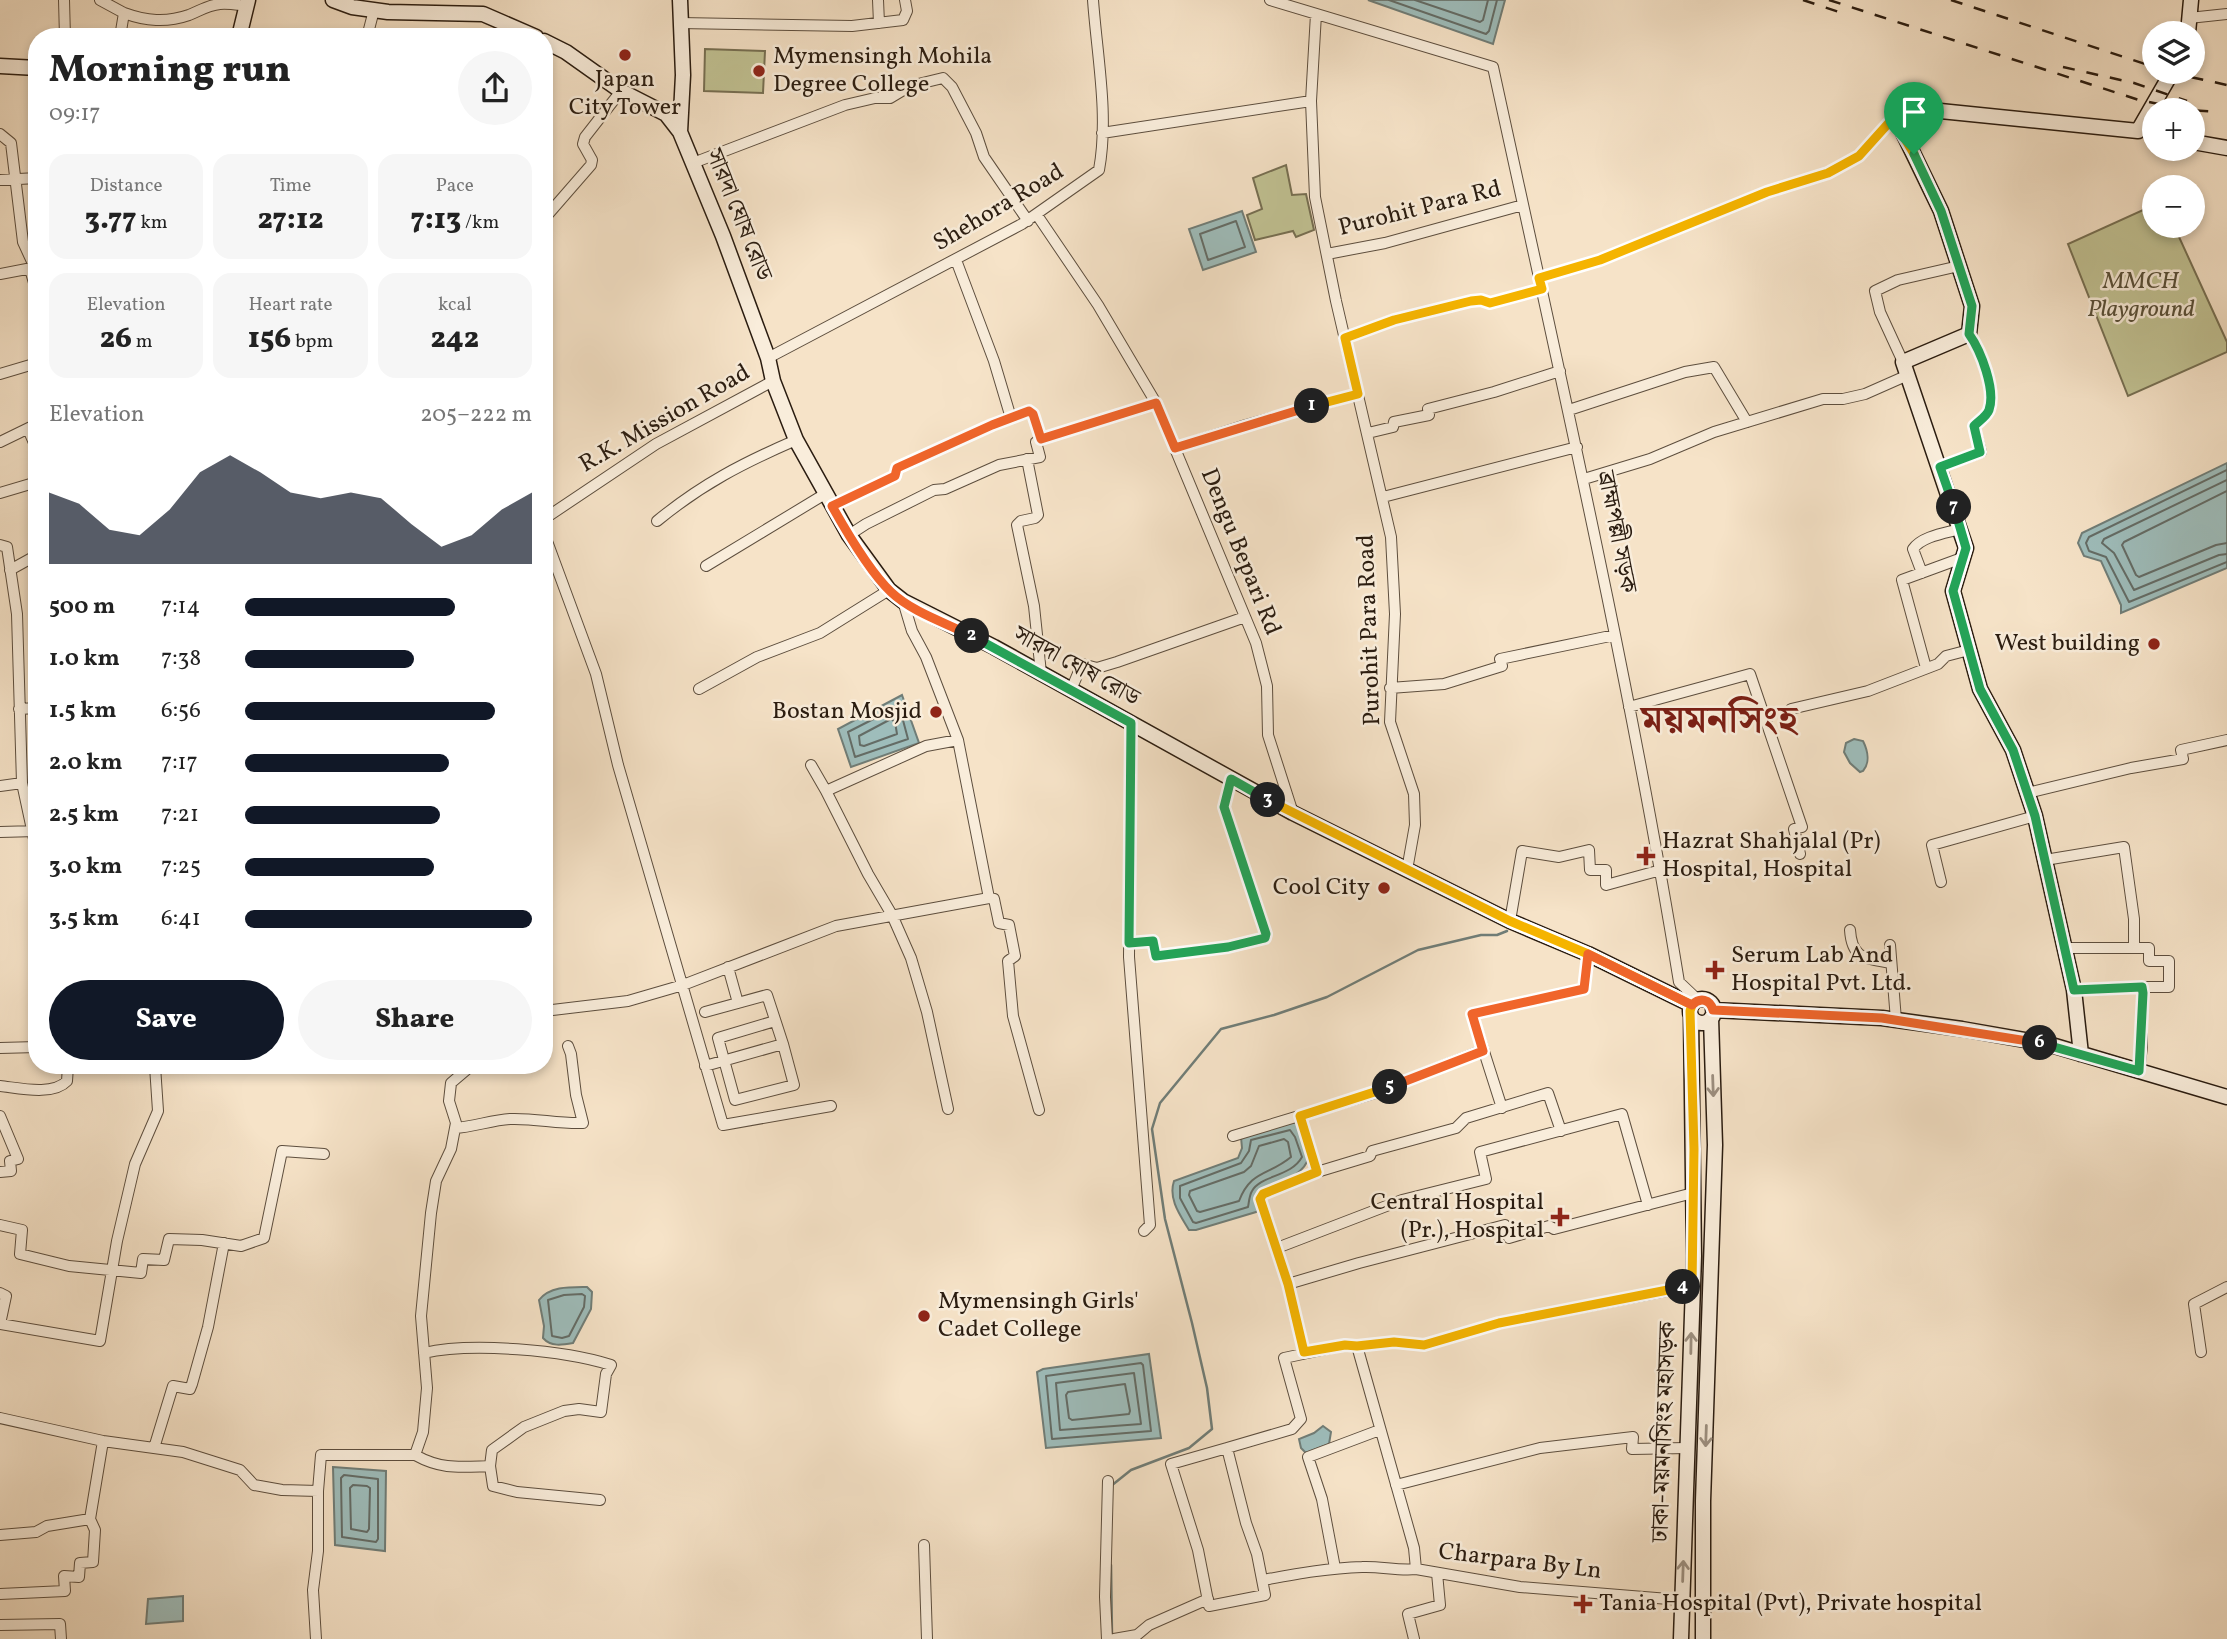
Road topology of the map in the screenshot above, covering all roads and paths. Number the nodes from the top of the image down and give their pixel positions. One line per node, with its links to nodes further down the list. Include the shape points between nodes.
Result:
1 (64, 0): 20 (street)
2 (100, 0): 13 (street)
3 (333, 0): 11 (main road)
4 (680, 0): 18 (main road)
5 (878, 0): 19 (street)
6 (905, 0): 19 (street, via 903,20)
7 (1093, 0): 35 (street, Shehora Road)
8 (1270, 0): 14 (street)
9 (2190, 0): 16 (main road)
10 (248, 3): 13 (street, via 213,5 159,21); 22 (main road)
11 (354, 3): 12 (main road)
12 (374, 10): 23 (street); 24 (main road, via 483,14)
13 (124, 13): 21 (street)
14 (1316, 15): 30 (street, Purohit Para Road); 43 (street, ব্রাহ্মপল্লী সড়ক, via 1493,67)
15 (2227, 15): 16 (street)
16 (2189, 18): 17 (main road)
17 (2189, 21)
18 (680, 23): 19 (street); 33 (main road)
19 (879, 23)
20 (65, 28)
21 (122, 28)
22 (241, 28)
23 (369, 28)
24 (512, 28)
25 (553, 46): 29 (main road, সারদা ঘোষ রোড)
26 (0, 66): 27 (main road)
27 (28, 68)
28 (2165, 84): 32 (main road)
29 (621, 91): 33 (main road, সারদা ঘোষ রোড, via 666,114); 44 (street, via 585,137 591,165)
30 (1311, 102): 35 (street); 47 (street, Purohit Para Road, via 1315,197)
31 (1895, 116): 32 (main road, via 1901,107); 49 (main road, via 1941,211); 52 (street, via 1859,156 1828,173 1767,192 1600,260)
32 (2138, 131): 34 (main road)
33 (680, 132): 39 (main road, সারদা ঘোষ রোড)
34 (2142, 132)
35 (1102, 133): 45 (street, Shehora Road, via 1099,170)
36 (0, 134): 40 (street, via 11,143)
37 (2205, 144): 38 (main road)
38 (2227, 148)
39 (693, 163): 45 (street, Dengu Bepari Rd, via 845,105 890,98 911,86 943,79 976,132 984,157); 56 (main road, সারদা ঘোষ রোড)
40 (15, 178): 41 (street); 42 (street); 46 (street)
41 (28, 178)
42 (0, 180)
43 (1523, 205): 47 (street, Purohit Para Rd, via 1385,243); 52 (street, ব্রাহ্মপল্লী সড়ক)
44 (553, 209)
45 (1032, 218): 48 (street, Shehora Road); 63 (street, Dengu Bepari Rd, via 1098,305)
46 (28, 254)
47 (1326, 254): 55 (street, Purohit Para Road)
48 (956, 260): 56 (street, Shehora Road); 65 (street)
49 (1959, 266): 54 (main road, via 1972,306); 58 (street, via 1875,290 1880,313)
50 (28, 269): 51 (street)
51 (0, 274)
52 (1539, 278): 53 (street, ব্রাহ্মপল্লী সড়ক)
53 (1542, 289): 55 (street, via 1394,320); 59 (street, ব্রাহ্মপল্লী সড়ক)
54 (1969, 334): 58 (main road); 75 (street, via 1977,345 1992,395 1988,413 1974,426 1980,452)
55 (1345, 338): 62 (street, Purohit Para Road)
56 (768, 358): 61 (main road, সারদা ঘোষ রোড)
57 (28, 365): 60 (street)
58 (1906, 369): 66 (street, via 1865,394 1824,399); 75 (main road)
59 (1560, 372): 64 (street, ব্রাহ্মপল্লী সড়ক); 68 (street, via 1428,409 1429,415)
60 (0, 373)
61 (773, 381): 70 (main road, সারদা ঘোষ রোড); 81 (street, R.K. Mission Road, via 656,444)
62 (1358, 394): 68 (street, Purohit Para Road); 73 (street)
63 (1156, 403): 69 (street); 73 (street, Dengu Bepari Rd)
64 (1569, 410): 66 (street, via 1714,367); 72 (street, ব্রাহ্মপল্লী সড়ক)
65 (1011, 418): 69 (street, via 1029,411); 80 (street, via 897,468 895,476)
66 (1747, 422): 76 (street)
67 (28, 428): 71 (street)
68 (1368, 433): 79 (street, Purohit Para Road)
69 (1041, 439): 74 (street, via 1037,442 1041,456)
70 (796, 440): 80 (main road, সারদা ঘোষ রোড); 82 (street, via 740,465 689,495)
71 (0, 442)
72 (1577, 447): 76 (street, ব্রাহ্মপল্লী সড়ক); 79 (street)
73 (1175, 448): 94 (street, Dengu Bepari Rd)
74 (1027, 459): 84 (street, via 934,490); 98 (street, via 1038,515 1017,526 1034,606)
75 (1940, 467): 83 (main road)
76 (1584, 479): 95 (street, ব্রাহ্মপল্লী সড়ক)
77 (28, 485): 78 (street)
78 (0, 493)
79 (1383, 498): 99 (street, Purohit Para Road, via 1391,537 1395,614)
80 (829, 500): 84 (main road, সারদা ঘোষ রোড); 89 (street)
81 (553, 513)
82 (657, 521)
83 (1960, 529): 87 (main road, via 1966,548); 91 (street, via 1915,545)
84 (849, 535): 92 (main road, সারদা ঘোষ রোড)
85 (0, 545): 90 (street, via 7,547)
86 (553, 557): 138 (street, via 596,674)
87 (1962, 558): 91 (street); 96 (main road, via 1953,591)
88 (28, 560): 90 (street)
89 (706, 566)
90 (10, 570): 104 (street, via 17,614)
91 (1922, 573): 97 (street, via 1902,580)
92 (889, 590): 93 (main road, সারদা ঘোষ রোড); 100 (street, via 820,633 757,657)
93 (903, 601): 98 (main road, সারদা ঘোষ রোড); 107 (street)
94 (1245, 617): 101 (street, via 1117,663 1097,668 1082,664); 118 (street, Dengu Bepari Rd, via 1267,686 1268,735)
95 (1615, 635): 99 (street, via 1500,659 1502,666 1444,684); 102 (street, ব্রাহ্মপল্লী সড়ক)
96 (1969, 650): 97 (street); 114 (main road, via 1980,689 2013,750)
97 (1926, 668): 105 (street, via 1868,691)
98 (1041, 673): 101 (main road, সারদা ঘোষ রোড)
99 (1390, 688): 124 (street, Purohit Para Road, via 1390,722 1414,794 1415,825)
100 (699, 689)
101 (1071, 690): 106 (main road, সারদা ঘোষ রোড)
102 (1629, 707): 122 (street, via 1751,674 1802,827 1794,829); 125 (street, ব্রাহ্মপল্লী সড়ক)
103 (28, 708): 104 (street)
104 (19, 709): 111 (street)
105 (1791, 709)
106 (1131, 723): 110 (main road, সারদা ঘোষ রোড); 131 (street)
107 (958, 740): 113 (street, via 926,746); 127 (street)
108 (2227, 740): 114 (street, via 2181,750 2183,759)
109 (811, 765): 113 (street)
110 (1231, 779): 118 (main road, সারদা ঘোষ রোড); 131 (street, via 1224,807 1265,938 1156,956 1153,941)
111 (22, 783): 112 (street); 116 (street)
112 (0, 786)
113 (826, 791): 128 (street)
114 (2027, 793): 119 (main road)
115 (28, 798): 116 (street)
116 (25, 799): 117 (street)
117 (28, 810)
118 (1293, 813): 124 (main road, সারদা ঘোষ রোড)
119 (2035, 816): 123 (main road); 126 (street, via 1932,845)
120 (28, 831): 121 (street)
121 (0, 832)
122 (1800, 854)
123 (2045, 860): 133 (main road); 134 (street, via 2124,847)
124 (1407, 870): 129 (main road, সারদা ঘোষ রোড)
125 (1661, 870): 129 (street, via 1606,885 1606,870 1590,870 1589,850 1559,857 1522,851); 142 (street, ব্রাহ্মপল্লী সড়ক, via 1679,982)
126 (1941, 882)
127 (989, 898): 128 (street); 165 (street, via 994,899 999,923 1009,925 1015,956 1008,961 1013,1016)
128 (892, 915): 137 (street, via 836,926); 164 (street, via 927,1012)
129 (1510, 921): 135 (main road, সারদা ঘোষ রোড)
130 (1850, 930): 136 (street, via 1856,952)
131 (1129, 943): 177 (street, via 1150,1224)
132 (1890, 945): 136 (street)
133 (2066, 948): 134 (street); 140 (main road)
134 (2134, 948): 139 (street, via 2149,948 2149,961 2169,961 2169,987)
135 (1588, 954): 142 (main road, সারদা ঘোষ রোড); 152 (street, via 1584,989 1472,1014)
136 (1891, 963): 146 (street)
137 (728, 967): 138 (street); 141 (street)
138 (683, 985): 143 (street, via 628,1001); 155 (street)
139 (2142, 987): 140 (street); 156 (street)
140 (2074, 990): 153 (main road)
141 (738, 1003): 144 (street); 147 (street, via 767,995)
142 (1694, 1007): 145 (main road, সারদা ঘোষ রোড, via 1708,1002); 174 (main road, ঢাকা-ময়মনসিংহ মহাসড়ক)
143 (553, 1009)
144 (705, 1012)
145 (1712, 1014): 146 (main road); 220 (main road, ঢাকা-ময়মনসিংহ মহাসড়ক, one-way to 220, via 1715,1158)
146 (1896, 1020): 153 (main road, via 2048,1044)
147 (775, 1021): 148 (street); 154 (street, via 719,1037)
148 (783, 1044): 154 (street); 154 (street, via 794,1085 735,1100)
149 (568, 1046): 168 (street, via 583,1124 507,1119)
150 (28, 1047): 151 (street)
151 (0, 1048)
152 (1483, 1051): 163 (street); 167 (street)
153 (2081, 1054): 156 (main road)
154 (724, 1062): 155 (street)
155 (705, 1066): 162 (street, via 723,1125)
156 (2139, 1071): 161 (main road)
157 (67, 1074): 160 (street, via 67,1081 54,1088)
158 (156, 1074): 180 (street, via 158,1111 135,1164)
159 (462, 1074): 168 (street, via 451,1083 449,1101)
160 (0, 1086)
161 (2227, 1097)
162 (831, 1106)
163 (1502, 1108): 169 (street, via 1548,1093); 173 (street, via 1466,1118 1456,1128)
164 (948, 1109)
165 (1038, 1110)
166 (0, 1116): 172 (street, via 18,1160 9,1161 10,1171)
167 (1300, 1116): 170 (street); 173 (street)
168 (455, 1128): 189 (street, via 436,1181 421,1317)
169 (1561, 1130): 175 (street, via 1622,1114); 179 (street, via 1480,1152 1486,1179 1402,1200)
170 (1233, 1136)
171 (324, 1154): 178 (street, via 282,1151 264,1238 241,1246)
172 (0, 1172)
173 (1317, 1172): 179 (street, via 1260,1199)
174 (1693, 1193): 175 (street); 182 (main road, ঢাকা-ময়মনসিংহ মহাসড়ক)
175 (1648, 1205): 181 (street, via 1509,1238 1505,1225)
176 (0, 1225): 180 (street, via 22,1230 20,1254)
177 (1144, 1231)
178 (224, 1243): 180 (street, via 169,1238 164,1260 143,1259 141,1273); 193 (street, via 192,1384 190,1389 173,1386)
179 (1277, 1248): 181 (street)
180 (113, 1271): 185 (street, via 100,1341)
181 (1288, 1284): 187 (street)
182 (1692, 1286): 186 (street, via 1499,1323 1424,1345); 195 (main road, ঢাকা-ময়মনসিংহ মহাসড়ক, one-way to 182)
183 (2227, 1286): 188 (street, via 2194,1304)
184 (0, 1293): 185 (street, via 6,1296)
185 (0, 1324)
186 (1357, 1346): 187 (street); 199 (street, Charpara By Ln)
187 (1304, 1352): 194 (street, via 1284,1358 1301,1419 1292,1429)
188 (2201, 1352)
189 (424, 1353): 196 (street, via 427,1388 423,1432); 197 (street, via 495,1348 589,1358 611,1365 601,1412 569,1410 524,1427 492,1450)
190 (0, 1418): 192 (street)
191 (1377, 1432): 205 (street, via 1308,1457 1322,1499)
192 (103, 1441): 193 (street); 202 (street)
193 (153, 1448): 200 (street, via 240,1470 254,1485)
194 (1227, 1448): 208 (street); 210 (street, via 1171,1464)
195 (1687, 1448): 199 (street, via 1632,1450 1633,1437 1540,1448); 211 (main road, ঢাকা-ময়মনসিংহ মহাসড়ক, one-way to 195)
196 (415, 1455): 197 (street, via 444,1467); 200 (street, via 321,1455)
197 (490, 1466): 201 (street, via 492,1486)
198 (1108, 1481): 216 (street)
199 (1396, 1486): 206 (street, Charpara By Ln)
200 (318, 1491): 214 (street, via 313,1590)
201 (600, 1500)
202 (90, 1519): 203 (street); 209 (street, via 96,1530 93,1562 80,1563 79,1577 64,1576 65,1591)
203 (0, 1535)
204 (924, 1545): 215 (street)
205 (1335, 1568): 206 (street); 208 (street)
206 (1416, 1569): 207 (street, Charpara By Ln)
207 (1437, 1573): 211 (street, Charpara By Ln, via 1520,1587); 218 (street, via 1440,1605 1408,1614)
208 (1263, 1580): 210 (street, via 1265,1595 1209,1606)
209 (0, 1594)
210 (1208, 1599): 217 (street, via 1137,1635)
211 (1681, 1600): 219 (main road, ঢাকা-ময়মনসিংহ মহাসড়ক)
212 (0, 1625): 213 (street, via 60,1624)
213 (61, 1639)
214 (316, 1639)
215 (928, 1639)
216 (1107, 1639)
217 (1114, 1639)
218 (1414, 1639)
219 (1681, 1639)
220 (1703, 1639)

